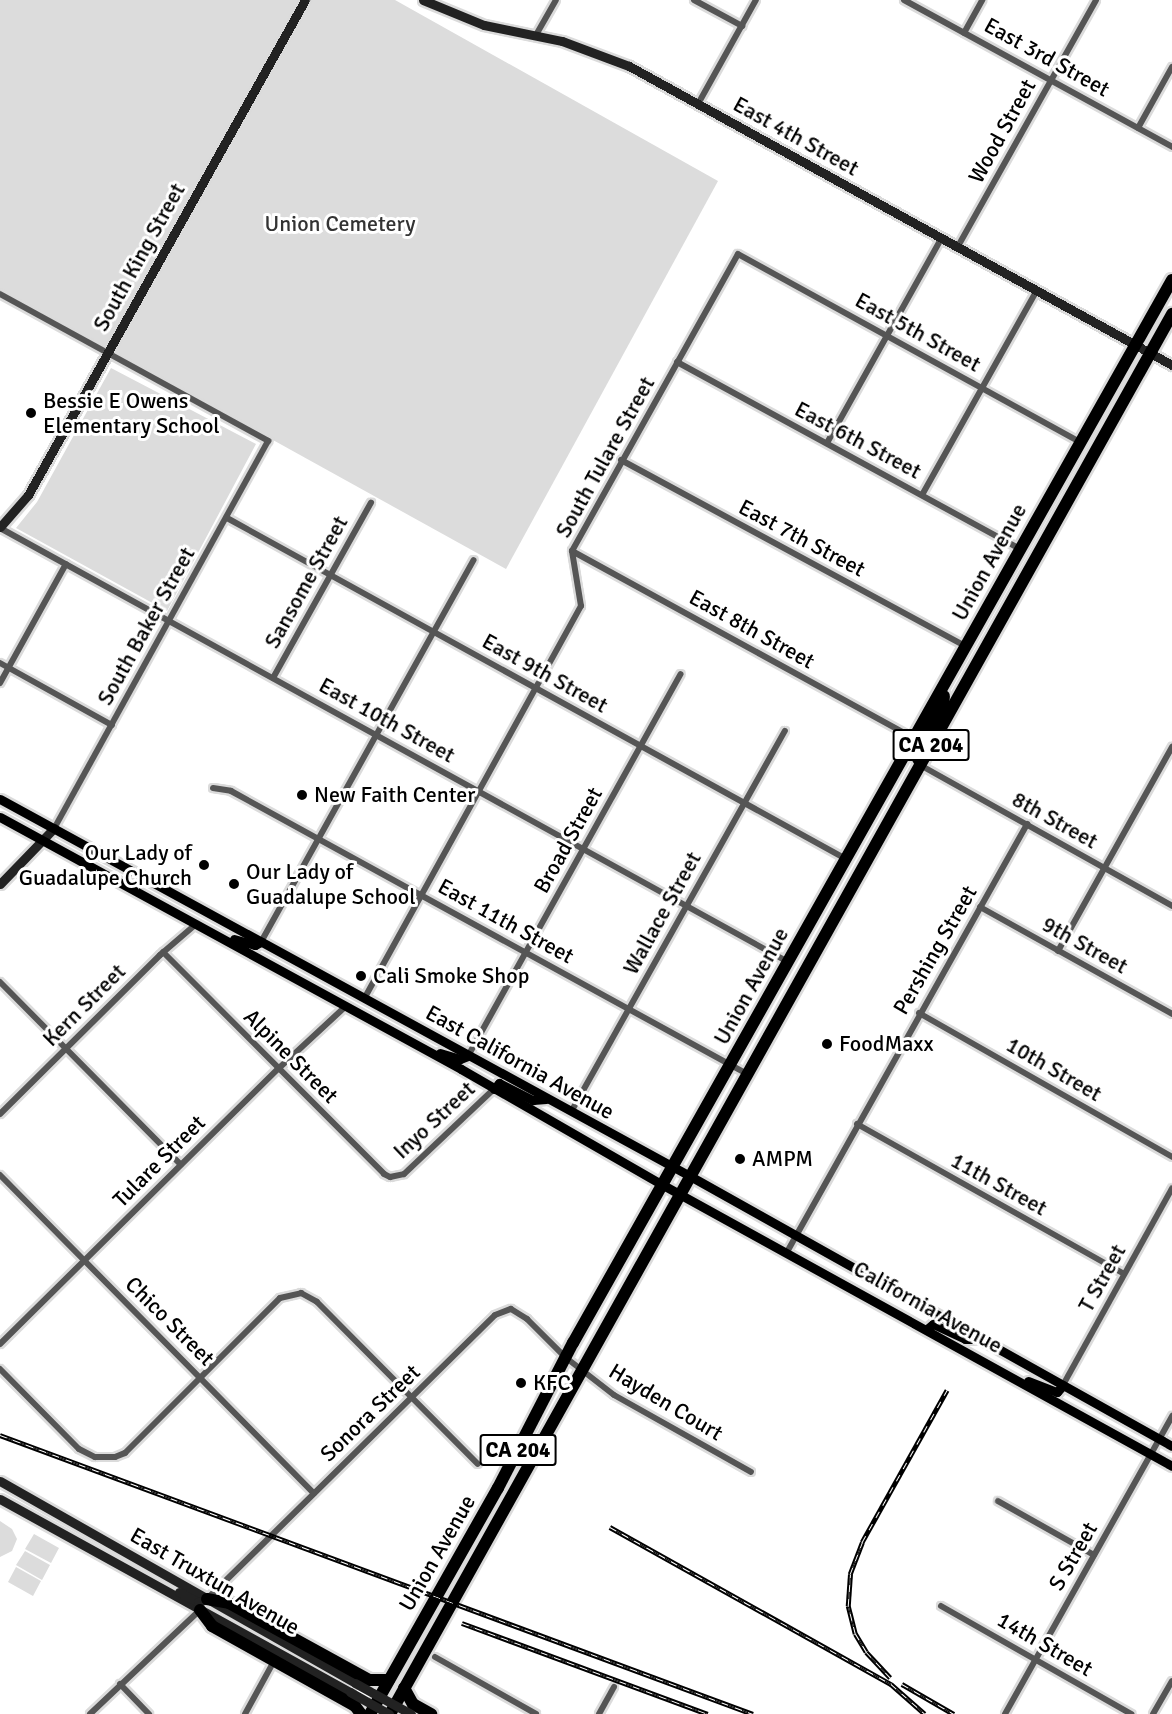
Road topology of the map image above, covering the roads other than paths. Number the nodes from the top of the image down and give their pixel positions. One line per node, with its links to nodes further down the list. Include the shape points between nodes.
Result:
1 (305, 0): 27 (street, South King Street)
2 (423, 0): 9 (street, East 4th Street)
3 (556, 0): 12 (street)
4 (694, 0): 10 (street)
5 (756, 0): 10 (street)
6 (904, 0): 11 (street, East 3rd Street)
7 (982, 0): 11 (street)
8 (1096, 0): 14 (street, Wood Street)
9 (433, 2): 12 (street, East 4th Street, via 484,25)
10 (742, 26): 15 (street)
11 (964, 33): 14 (street, East 3rd Street)
12 (536, 36): 15 (street, East 4th Street, via 607,56)
13 (1172, 67): 16 (street)
14 (1051, 80): 16 (street, East 3rd Street); 19 (street, Wood Street)
15 (698, 104): 18 (street, East 4th Street)
16 (1138, 128): 17 (street, East 3rd Street)
17 (1172, 147)
18 (941, 239): 19 (street, East 4th Street); 25 (street)
19 (957, 248): 22 (street, East 4th Street)
20 (738, 254): 25 (street, East 5th Street); 29 (street, South Tulare Street)
21 (1172, 280): 26 (highway, Union Avenue / CA 204)
22 (1036, 292): 26 (street, East 4th Street); 31 (street)
23 (0, 294): 27 (street)
24 (1172, 314): 28 (highway, Union Avenue / CA 204)
25 (887, 336): 31 (street, East 5th Street); 33 (street)
26 (1136, 345): 28 (street, East 4th Street); 32 (highway, Union Avenue / CA 204)
27 (108, 353): 37 (street, South Baker Street, via 268,441); 38 (street, South King Street, via 28,495)
28 (1150, 353): 30 (street, East 4th Street); 60 (highway, Union Avenue / CA 204)
29 (677, 362): 33 (street, East 6th Street); 34 (street, South Tulare Street)
30 (1172, 365)
31 (982, 388): 32 (street, East 5th Street); 35 (street)
32 (1080, 442): 39 (highway, Union Avenue / CA 204)
33 (827, 443): 35 (street, East 6th Street)
34 (621, 460): 40 (street, South Tulare Street); 46 (street, East 7th Street)
35 (922, 495): 39 (street, East 6th Street)
36 (371, 503): 43 (street, Sansome Street)
37 (227, 518): 43 (street, East 9th Street); 44 (street, South Baker Street)
38 (0, 528): 42 (street, East 10th Street)
39 (1021, 549): 46 (highway, Union Avenue / CA 204)
40 (572, 551): 53 (street, South Tulare Street, via 581,606); 57 (street, East 8th Street)
41 (474, 560): 45 (street)
42 (66, 564): 44 (street, East 10th Street); 48 (street)
43 (331, 575): 45 (street, East 9th Street); 50 (street, Sansome Street)
44 (170, 621): 50 (street, East 10th Street); 54 (street, South Baker Street)
45 (434, 632): 53 (street, East 9th Street); 56 (street)
46 (966, 646): 52 (highway, Union Avenue / CA 204)
47 (0, 663): 48 (street)
48 (8, 668): 51 (street); 54 (street)
49 (681, 674): 58 (street, Broad Street)
50 (273, 678): 56 (street, East 10th Street)
51 (0, 683)
52 (942, 688): 57 (highway, Union Avenue / CA 204); 60 (highway, via 943,705 918,752)
53 (538, 689): 58 (street, East 9th Street); 62 (street, South Tulare Street)
54 (112, 725): 67 (street, South Baker Street)
55 (785, 731): 64 (street, Wallace Street)
56 (377, 735): 62 (street, East 10th Street); 68 (street)
57 (915, 739): 71 (highway, Union Avenue / CA 204)
58 (641, 746): 64 (street, East 9th Street); 70 (street, Broad Street)
59 (1172, 747): 72 (street)
60 (920, 765): 66 (street, 8th Street); 97 (highway, Union Avenue / CA 204)
61 (213, 788): 68 (street, East 11th Street, via 231,791)
62 (480, 792): 70 (street, East 10th Street); 74 (street, South Tulare Street)
63 (0, 799): 67 (main road, East California Avenue)
64 (744, 803): 71 (street, East 9th Street); 75 (street, Wallace Street)
65 (0, 817): 69 (main road, East California Avenue)
66 (1027, 824): 72 (street, 8th Street); 77 (street, Pershing Street)
67 (54, 828): 69 (street); 80 (main road, East California Avenue)
68 (319, 839): 74 (street, East 11th Street); 80 (street)
69 (43, 842): 73 (street); 78 (main road, East California Avenue)
70 (584, 849): 75 (street, East 10th Street); 83 (street, Broad Street)
71 (846, 859): 84 (highway, Union Avenue / CA 204)
72 (1105, 868): 76 (street, 8th Street); 81 (street)
73 (0, 884)
74 (422, 896): 83 (street, East 11th Street); 86 (street, South Tulare Street)
75 (687, 906): 84 (street, East 10th Street); 88 (street, Wallace Street)
76 (1172, 906)
77 (980, 907): 81 (street, 9th Street); 89 (street, Pershing Street)
78 (196, 924): 79 (main road, East California Avenue); 82 (street, Kern Street)
79 (208, 930): 80 (main road, via 247,944); 87 (main road, East California Avenue)
80 (261, 942): 86 (main road, East California Avenue)
81 (1058, 951): 90 (street, 9th Street)
82 (163, 952): 93 (street, Kern Street); 96 (street, Alpine Street)
83 (526, 953): 88 (street, East 11th Street); 94 (street, Broad Street)
84 (789, 962): 95 (highway, Union Avenue / CA 204)
85 (0, 982): 93 (street)
86 (364, 999): 91 (main road, East California Avenue)
87 (346, 1006): 91 (main road, via 355,1003); 92 (main road, East California Avenue); 96 (street, Tulare Street)
88 (629, 1010): 95 (street, East 11th Street); 100 (street, Wallace Street)
89 (919, 1013): 102 (street, Pershing Street); 103 (street, 10th Street)
90 (1172, 1014)
91 (403, 1020): 94 (main road, East California Avenue)
92 (413, 1043): 94 (main road, via 453,1057); 98 (main road, East California Avenue)
93 (66, 1048): 101 (street, Kern Street); 104 (street)
94 (468, 1056): 99 (main road, East California Avenue)
95 (730, 1065): 97 (street, East 11th Street); 105 (highway, Union Avenue / CA 204)
96 (278, 1069): 104 (street, Tulare Street); 108 (street, Alpine Street, via 384,1174)
97 (747, 1074): 107 (highway, Union Avenue / CA 204)
98 (494, 1089): 99 (main road, via 499,1083 533,1101); 108 (street, Inyo Street); 109 (main road, East California Avenue)
99 (546, 1099): 100 (main road, East California Avenue)
100 (571, 1113): 105 (main road, East California Avenue)
101 (0, 1114)
102 (857, 1124): 112 (street, Pershing Street); 115 (street, 11th Street)
103 (1172, 1157)
104 (181, 1165): 114 (street, Tulare Street)
105 (674, 1167): 107 (main road, California Avenue); 109 (highway, Union Avenue / CA 204)
106 (0, 1175): 114 (street, Chico Street)
107 (690, 1176): 111 (highway, Union Avenue / CA 204); 112 (main road, California Avenue)
108 (398, 1177)
109 (663, 1185): 111 (main road, California Avenue); 119 (highway, Union Avenue / CA 204)
110 (1172, 1188): 115 (street, T Street)
111 (681, 1194): 113 (main road, California Avenue); 121 (highway, Union Avenue / CA 204)
112 (796, 1236): 113 (street, Pershing Street); 117 (main road, California Avenue)
113 (788, 1252): 116 (main road, California Avenue)
114 (84, 1260): 118 (street, Tulare Street); 122 (street, Chico Street)
115 (1124, 1274): 124 (street, T Street)
116 (927, 1329): 117 (main road, via 933,1323 965,1339); 123 (main road, California Avenue)
117 (980, 1339): 124 (main road, California Avenue)
118 (0, 1344)
119 (566, 1357): 121 (street, Hayden Court); 125 (street, Sonora Street, via 511,1309 495,1315); 149 (highway, Union Avenue / CA 204, via 498,1488)
120 (0, 1369): 122 (street, via 79,1449 102,1458 125,1453)
121 (582, 1370): 132 (street, Hayden Court, via 614,1395); 153 (highway, Union Avenue / CA 204)
122 (199, 1377): 125 (street, via 280,1298 301,1293 317,1302); 134 (street, Chico Street)
123 (1022, 1381): 124 (main road, via 1035,1381 1057,1392); 129 (main road, California Avenue)
124 (1064, 1385): 127 (main road, California Avenue)
125 (411, 1397): 130 (street); 134 (street, Sonora Street)
126 (1172, 1416): 127 (street, S Street)
127 (1159, 1439): 128 (main road, California Avenue); 129 (street, S Street)
128 (1172, 1446)
129 (1151, 1454): 131 (main road, California Avenue); 139 (street, S Street)
130 (478, 1464)
131 (1172, 1466)
132 (751, 1472)
133 (0, 1481): 137 (street, East Truxtun Avenue)
134 (314, 1493): 141 (street, Sonora Street)
135 (0, 1499): 138 (street, East Truxtun Avenue)
136 (998, 1501): 139 (street)
137 (57, 1514): 138 (street); 141 (street, East Truxtun Avenue)
138 (50, 1526): 140 (street, East Truxtun Avenue)
139 (1094, 1555): 146 (street, S Street)
140 (149, 1581): 141 (street, via 173,1588 198,1602); 143 (street, East Truxtun Avenue)
141 (207, 1599): 144 (street, East Truxtun Avenue); 148 (highway, via 229,1602)
142 (941, 1606): 146 (street, 14th Street)
143 (200, 1610): 144 (street, via 212,1610); 147 (highway, via 212,1626); 151 (street); 160 (street, East Truxtun Avenue, bridge)
144 (251, 1624): 155 (street, East Truxtun Avenue, bridge)
145 (435, 1658): 162 (street)
146 (1035, 1659): 164 (street, S Street); 165 (street, 14th Street)
147 (275, 1661): 154 (highway); 158 (street)
148 (369, 1680): 149 (highway); 154 (highway)
149 (389, 1680): 159 (highway, Union Avenue / CA 204)
150 (1172, 1681): 166 (street)
151 (120, 1684): 156 (street); 157 (street)
152 (614, 1687): 163 (street)
153 (404, 1688): 155 (highway); 160 (highway, Union Avenue / CA 204)
154 (358, 1710)
155 (411, 1711): 161 (highway)
156 (90, 1714)
157 (149, 1714)
158 (245, 1714)
159 (370, 1714)
160 (389, 1714)
161 (431, 1714)
162 (537, 1714)
163 (599, 1714)
164 (1005, 1714)
165 (1131, 1714)
166 (1153, 1714)

